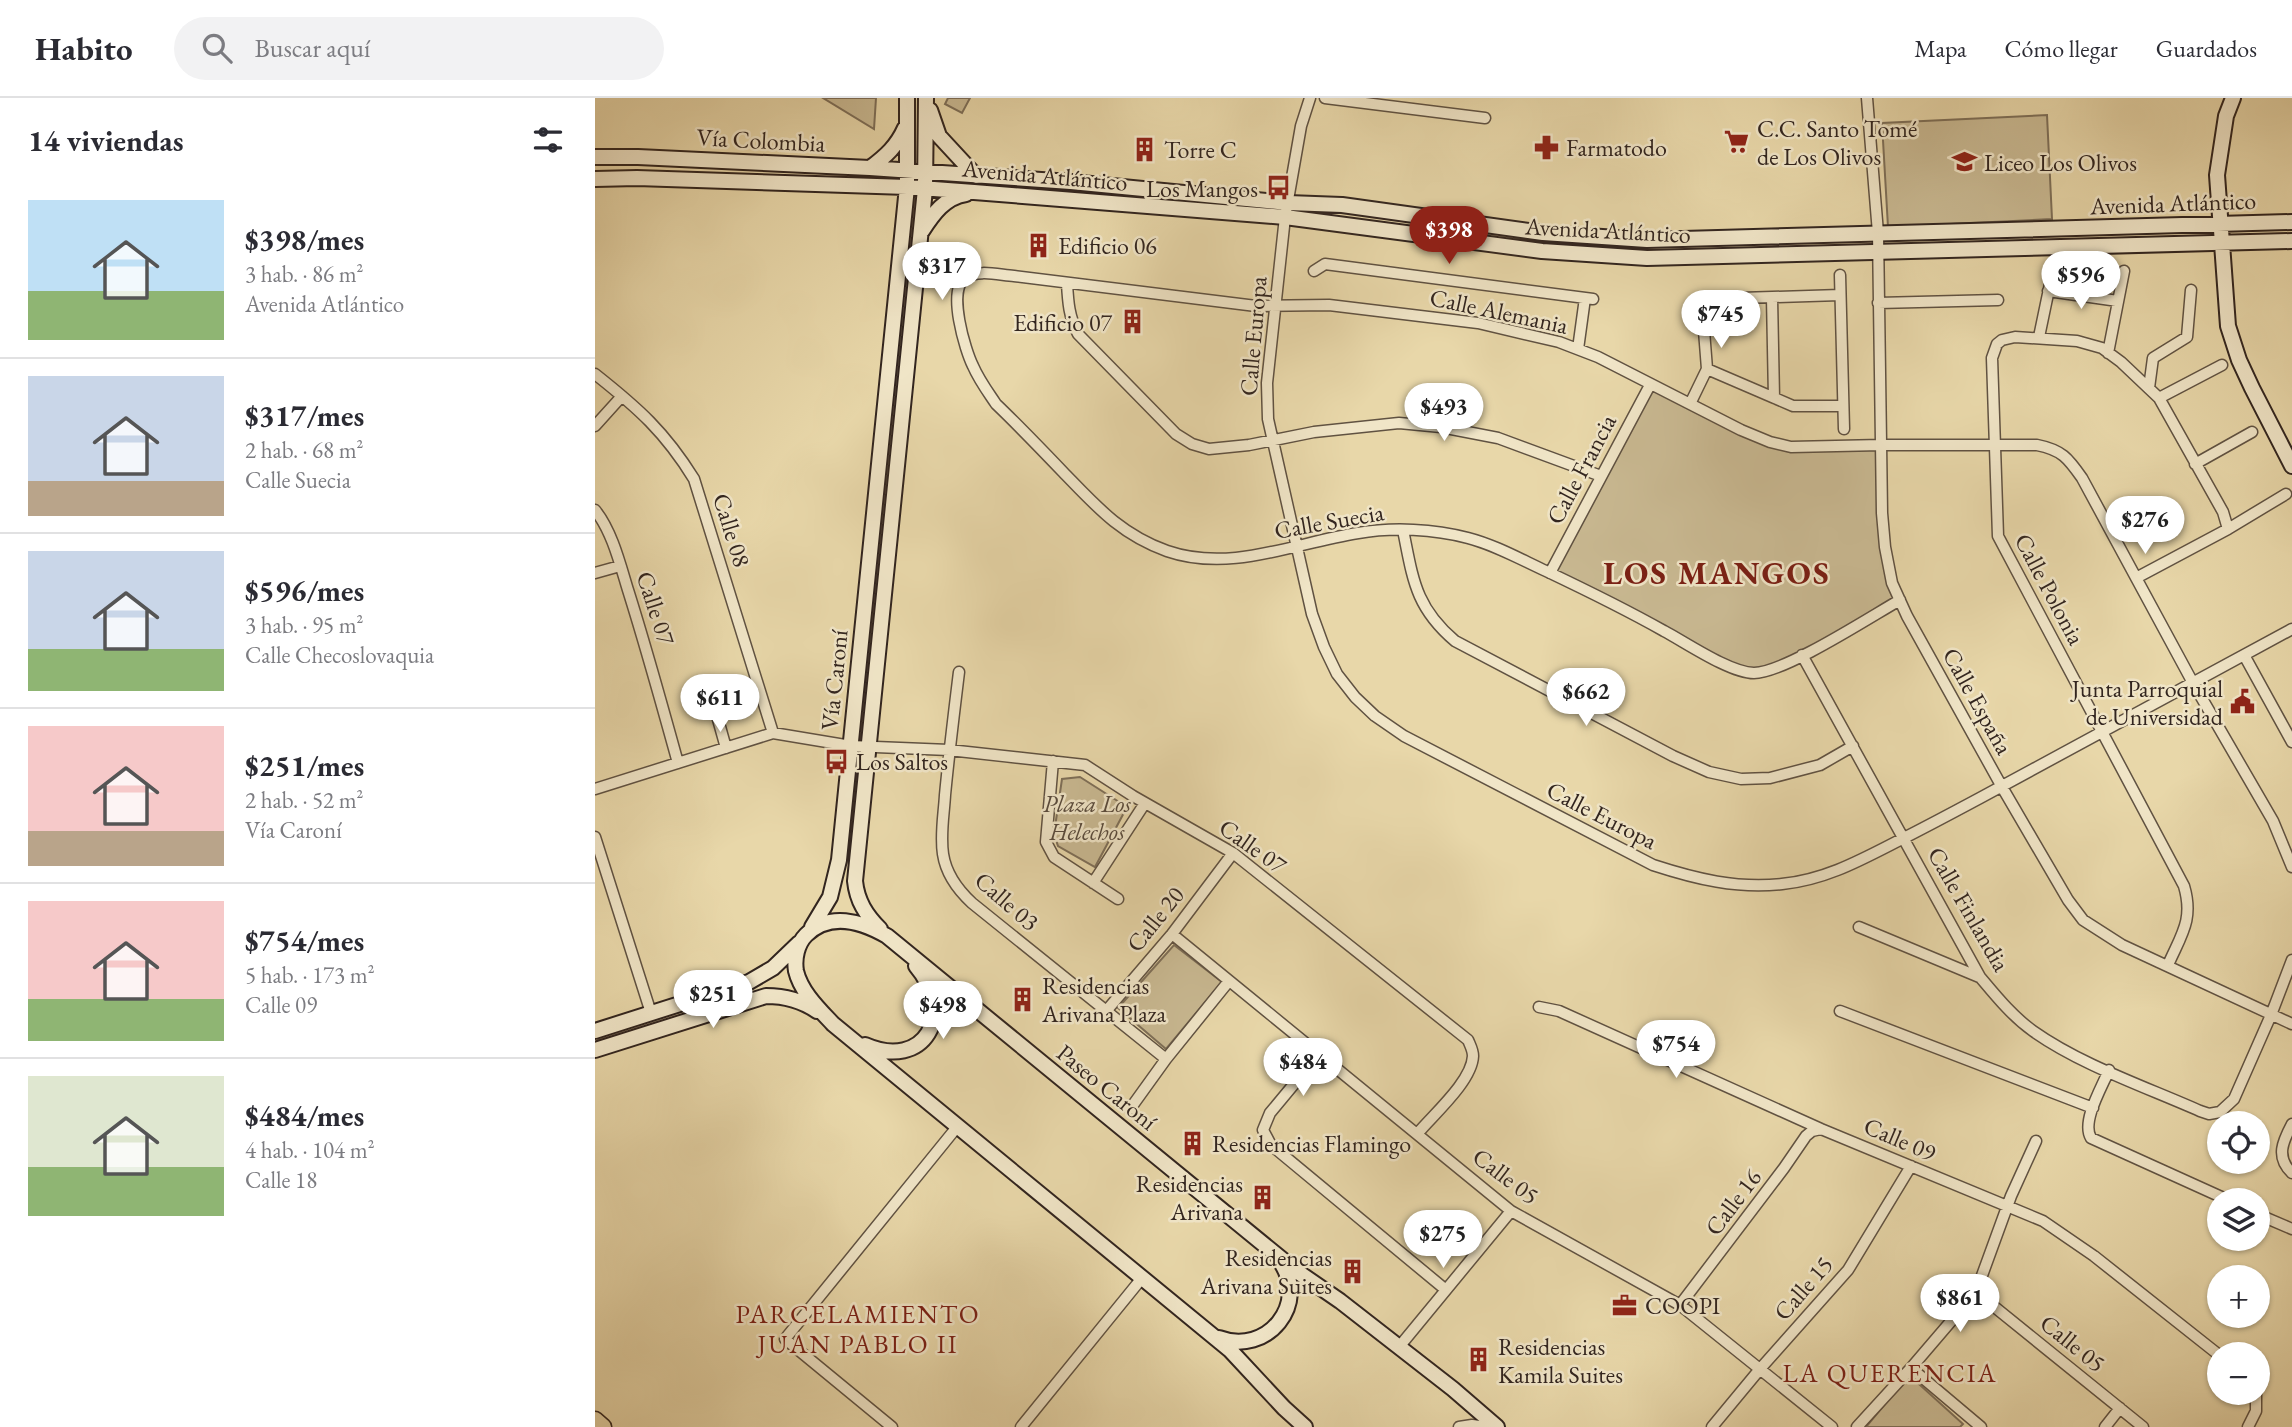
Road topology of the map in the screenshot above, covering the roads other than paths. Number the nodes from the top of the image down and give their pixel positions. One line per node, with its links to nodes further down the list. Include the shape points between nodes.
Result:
1 (907, 98): 8 (main road, Vía Caroní)
2 (927, 98): 12 (main road, Vía Caroní); 13 (main road, via 939,136)
3 (1310, 98): 19 (street, Calle Europa)
4 (1325, 98): 7 (street)
5 (1867, 98): 23 (street, Calle España)
6 (2232, 98): 22 (main road, via 2217,175)
7 (1485, 118)
8 (906, 125): 10 (main road, via 900,141); 11 (main road, Vía Caroní)
9 (595, 157): 10 (main road, Vía Colombia)
10 (870, 168): 11 (main road, Vía Colombia)
11 (906, 171): 12 (main road, Vía Colombia); 15 (main road, Vía Caroní)
12 (924, 173): 13 (main road, Avenida Atlántico); 17 (main road, Vía Caroní)
13 (976, 176): 19 (main road, Avenida Atlántico, via 1071,182)
14 (595, 179): 16 (main road, Vía Colombia)
15 (907, 187): 16 (main road, Vía Colombia); 17 (main road, Vía Colombia); 20 (main road, Vía Caroní)
16 (875, 188): 20 (main road, via 887,190)
17 (925, 189): 18 (main road, Avenida Atlántico); 24 (main road, Vía Caroní)
18 (974, 192): 19 (main road, Avenida Atlántico); 24 (main road, via 940,206)
19 (1286, 211): 23 (main road, Avenida Atlántico, via 1342,205 1543,233 1647,240); 27 (main road, Avenida Atlántico, via 1542,251 1647,258); 41 (street, Calle Europa)
20 (904, 212): 83 (main road, Vía Caroní)
21 (2292, 222): 22 (main road, Avenida Atlántico)
22 (2220, 223): 23 (main road, Avenida Atlántico); 26 (main road)
23 (1878, 233): 27 (street, Calle España)
24 (920, 235): 85 (main road, Vía Caroní)
25 (2292, 241): 26 (main road, Avenida Atlántico)
26 (2220, 242): 27 (main road, Avenida Atlántico); 62 (main road, via 2228,326 2247,378)
27 (1877, 252): 40 (street, Calle España)
28 (2054, 265): 35 (street)
29 (1314, 271): 43 (street, via 1325,264 1589,298)
30 (2124, 271): 39 (street)
31 (1840, 275): 36 (street)
32 (965, 278): 33 (street, Calle Alemania, via 976,274); 68 (street, Calle Suecia, via 958,285 957,309 966,352 983,384 996,404 1109,520 1137,537 1188,557 1233,559)
33 (1067, 283): 41 (street, Calle Alemania); 58 (street, via 1068,305 1078,334 1176,434 1209,449)
34 (2191, 290): 49 (street, via 2187,337 2153,358)
35 (2048, 291): 39 (street); 42 (street)
36 (1840, 296): 37 (street); 54 (street)
37 (1772, 298): 46 (street, via 1705,301); 51 (street)
38 (1998, 300): 40 (street)
39 (2118, 301): 44 (street)
40 (1878, 303): 59 (street, Calle España)
41 (1276, 306): 43 (street, Calle Alemania, via 1329,305 1478,323); 58 (street, Calle Europa, via 1267,383)
42 (2039, 337): 44 (street, via 2077,341); 60 (street, Calle Polonia, via 2015,337 1997,344 1992,358)
43 (1578, 349): 48 (street, Calle Alemania)
44 (2108, 353): 49 (street)
45 (2222, 365): 52 (street)
46 (1707, 369): 51 (street); 53 (street)
47 (595, 374): 50 (street, Calle 08)
48 (1650, 386): 53 (street, Calle Alemania); 63 (street, Calle Francia)
49 (2149, 388): 52 (street)
50 (622, 396): 55 (street); 80 (street, Calle 08, via 657,427 694,479)
51 (1774, 398): 54 (street, via 1793,406)
52 (2159, 398): 61 (street)
53 (1690, 404): 59 (street, Calle Alemania, via 1781,445)
54 (1843, 406): 56 (street)
55 (595, 426)
56 (1844, 429)
57 (2252, 432): 61 (street)
58 (1272, 441): 63 (street, via 1399,423 1441,427 1498,438); 68 (street, Calle Europa)
59 (1881, 444): 60 (street, Calle Alemania); 73 (street, Calle España, via 1885,547)
60 (1994, 445): 72 (street, Calle Alemania, via 2053,448 2068,459); 81 (street, Calle Polonia, via 1998,537)
61 (2195, 464): 66 (street)
62 (2292, 466)
63 (1601, 475): 71 (street, Calle Francia)
64 (2286, 494): 66 (street)
65 (595, 510): 69 (street, Calle 07)
66 (2228, 529): 72 (street)
67 (1403, 530): 68 (street, Calle Suecia, via 1356,533); 71 (street, Calle Suecia, via 1467,538); 84 (street, via 1415,587 1437,625 1455,641 1673,756 1709,772 1741,779 1770,778 1820,765)
68 (1296, 548): 94 (street, Calle Europa, via 1324,647 1337,674 1375,716 1404,736 1653,865 1724,884 1784,884 1843,869)
69 (620, 566): 70 (street); 89 (street, Calle 07)
70 (595, 573)
71 (1550, 573): 75 (street, Calle Suecia, via 1738,669 1769,670)
72 (2137, 578): 78 (street, Calle Alemania)
73 (1900, 600): 75 (street, Calle Suecia); 90 (street, Calle España)
74 (2292, 629): 76 (street, Calle Europa)
75 (1802, 655): 84 (street, Calle Finlandia)
76 (2244, 655): 78 (street, Calle Europa); 82 (street)
77 (959, 672): 87 (street, Calle 03)
78 (2193, 683): 81 (street, Calle Europa); 96 (street, Calle Alemania, via 2273,821)
79 (712, 698): 86 (street)
80 (772, 733): 83 (street, Calle 07); 86 (street)
81 (2102, 733): 90 (street, Calle Europa); 104 (street, Calle Polonia, via 2190,905)
82 (2292, 742)
83 (851, 746): 85 (street, Calle 07); 102 (main road, Vía Caroní, via 838,871 824,910)
84 (1853, 746): 94 (street, Calle Finlandia)
85 (869, 747): 87 (street, Calle 07); 101 (main road, Vía Caroní, via 856,891 867,915)
86 (726, 748): 89 (street)
87 (949, 750): 88 (street, Calle 07); 108 (street, Calle 03, via 943,855 959,892)
88 (1053, 761): 92 (street, Calle 07, via 1085,765); 97 (street, via 1046,842 1054,857)
89 (678, 763): 91 (street)
90 (2002, 787): 94 (street, Calle Europa); 104 (street, Calle España, via 2083,920 2122,945)
91 (595, 789)
92 (1145, 803): 95 (street, Calle 07); 97 (street)
93 (595, 837): 110 (street)
94 (1904, 838): 105 (street, Calle Finlandia)
95 (1233, 853): 100 (street, Calle 20); 124 (street, Calle 07, via 1468,1040 1472,1064 1464,1080)
96 (2292, 867)
97 (1093, 883): 98 (street)
98 (1118, 899)
99 (1859, 927): 105 (street)
100 (1172, 934): 106 (street, Calle 05); 108 (street, Calle 20)
101 (887, 936): 102 (main road, Paseo Caroní, via 837,920 823,923); 112 (main road, Paseo Caroní, via 919,970 933,993 935,1016 928,1033 905,1050 889,1052 864,1044); 133 (main road, Paseo Caroní)
102 (802, 939): 110 (main road, Vía Caroní, via 759,977); 112 (main road, Paseo Caroní, via 796,963 800,982)
103 (2292, 960): 111 (street)
104 (2168, 965): 111 (street, Calle España)
105 (1980, 977): 118 (street, Calle Finlandia, via 2032,1030)
106 (1229, 981): 116 (street, Calle 05); 117 (street)
107 (1539, 1007): 123 (street, Calle 09, via 1559,1011)
108 (1107, 1010): 117 (street, Calle 03)
109 (1840, 1011): 119 (street)
110 (651, 1013): 114 (main road, Vía Caroní)
111 (2271, 1015): 113 (street, Calle España); 118 (street, Calle Finlandia, via 2234,1099 2220,1112 2200,1111)
112 (833, 1024): 115 (main road, via 806,1004 766,996); 122 (main road, Paseo Caroní)
113 (2292, 1024)
114 (595, 1031)
115 (595, 1050)
116 (1319, 1054): 124 (street, Calle 05); 135 (street, via 1270,1113 1263,1130 1271,1145)
117 (1166, 1059): 120 (street)
118 (2109, 1070): 119 (street)
119 (2093, 1108): 128 (street, via 2087,1128 2095,1141)
120 (1130, 1110)
121 (2292, 1124): 127 (street, via 2281,1152)
122 (957, 1126): 134 (main road, Paseo Caroní); 148 (street, via 785,1339)
123 (1821, 1129): 126 (street, Calle 09); 137 (street, Calle 16, via 1806,1136)
124 (1418, 1133): 130 (street, Calle 05)
125 (2036, 1141): 129 (street)
126 (1911, 1166): 129 (street, Calle 09); 141 (street, Calle 15, via 1848,1270)
127 (2292, 1173)
128 (2207, 1191)
129 (2008, 1206): 136 (street); 139 (street, Calle 09, via 2067,1237)
130 (1511, 1211): 135 (street); 137 (street, Calle 05)
131 (2270, 1220): 132 (street)
132 (2292, 1229)
133 (1277, 1255): 138 (main road, via 1290,1283 1280,1321 1265,1335 1246,1342 1228,1341); 140 (main road, Paseo Caroní)
134 (1142, 1278): 138 (main road, Paseo Caroní); 149 (street)
135 (1446, 1290): 140 (street)
136 (1976, 1292): 142 (street); 144 (street, Calle 05)
137 (1680, 1305): 141 (street, Calle 05)
138 (1208, 1332): 150 (main road, Paseo Caroní)
139 (2207, 1346)
140 (1399, 1348): 153 (main road, Paseo Caroní)
141 (1760, 1368): 154 (street, Calle 15); 155 (street, Calle 05)
142 (1911, 1368): 146 (street); 156 (street)
143 (2256, 1405): 159 (street)
144 (2120, 1408): 157 (street); 158 (street, Calle 05)
145 (595, 1420): 147 (main road)
146 (1976, 1426)
147 (603, 1427)
148 (892, 1427)
149 (1021, 1427)
150 (1305, 1427)
151 (1459, 1427): 152 (street)
152 (1488, 1427)
153 (1497, 1427)
154 (1712, 1427)
155 (1832, 1427)
156 (1857, 1427)
157 (2105, 1427)
158 (2143, 1427)
159 (2248, 1427)

